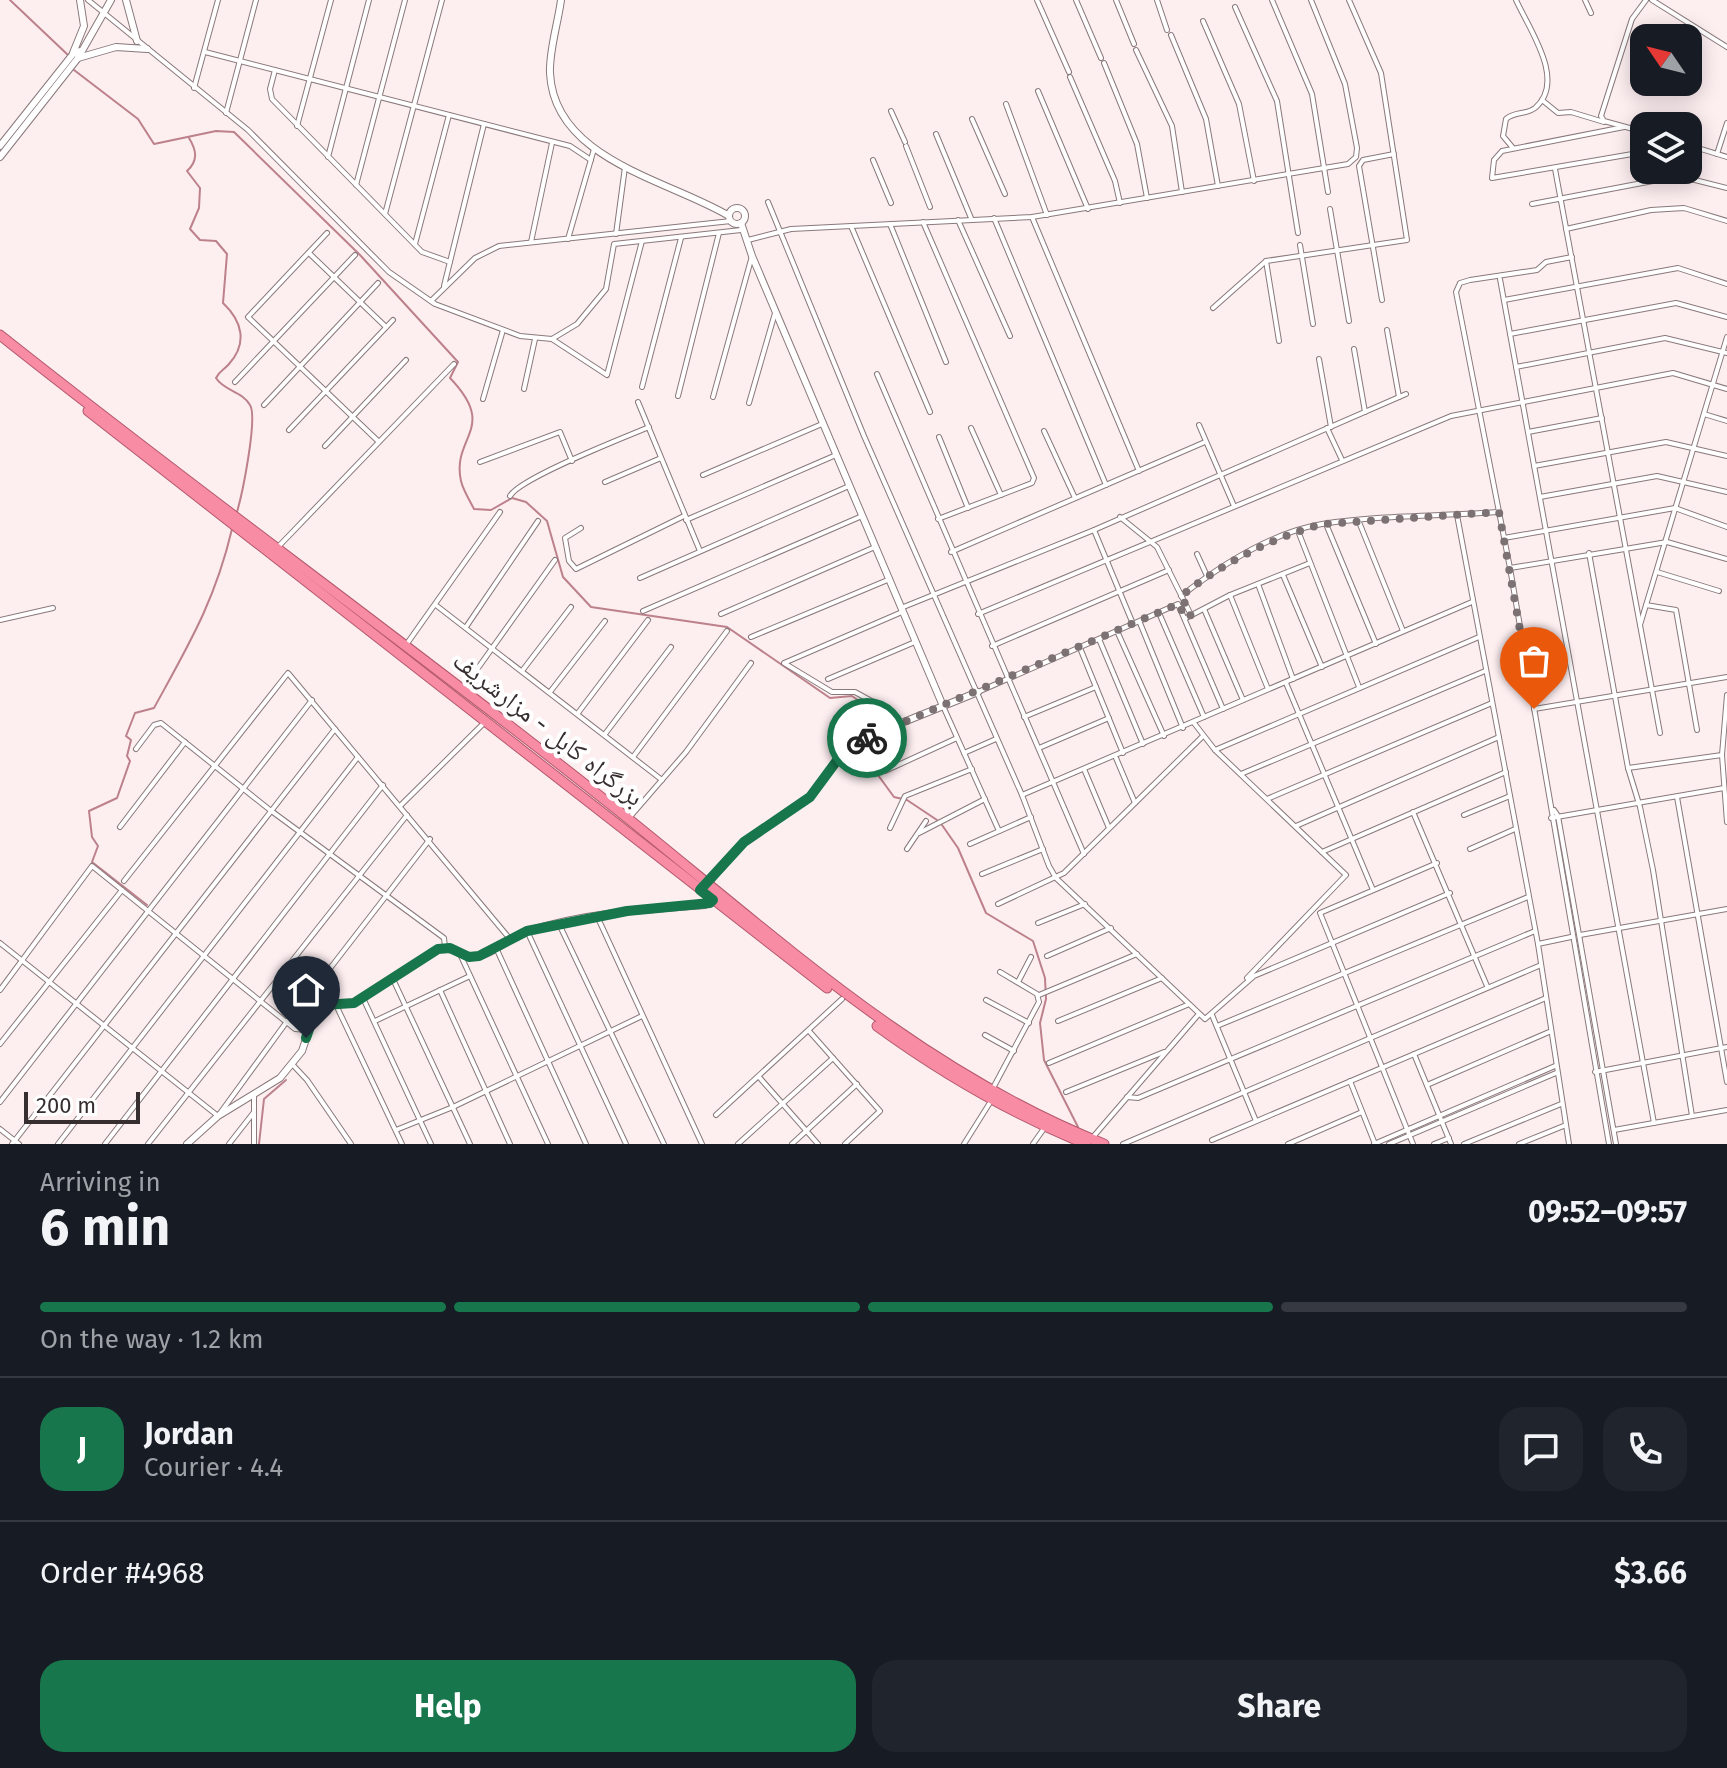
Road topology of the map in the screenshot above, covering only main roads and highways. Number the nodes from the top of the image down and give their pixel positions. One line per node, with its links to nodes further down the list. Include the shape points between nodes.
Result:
1 (0, 335): 3 (highway, بزرگراه کابل - مزارشریف, via 463,689 628,819)
2 (0, 342): 3 (highway, بزرگراه کابل - مزارشریف)
3 (704, 887): 4 (highway, بزرگراه کابل - مزارشریف)
4 (822, 980): 5 (highway, بزرگراه کابل - مزارشریف); 5 (highway, بزرگراه کابل - مزارشریف)
5 (898, 1037): 6 (highway, بزرگراه کابل - مزارشریف, via 994,1098)
6 (1084, 1140): 7 (highway, بزرگراه کابل - مزارشریف)
7 (1104, 1144)

